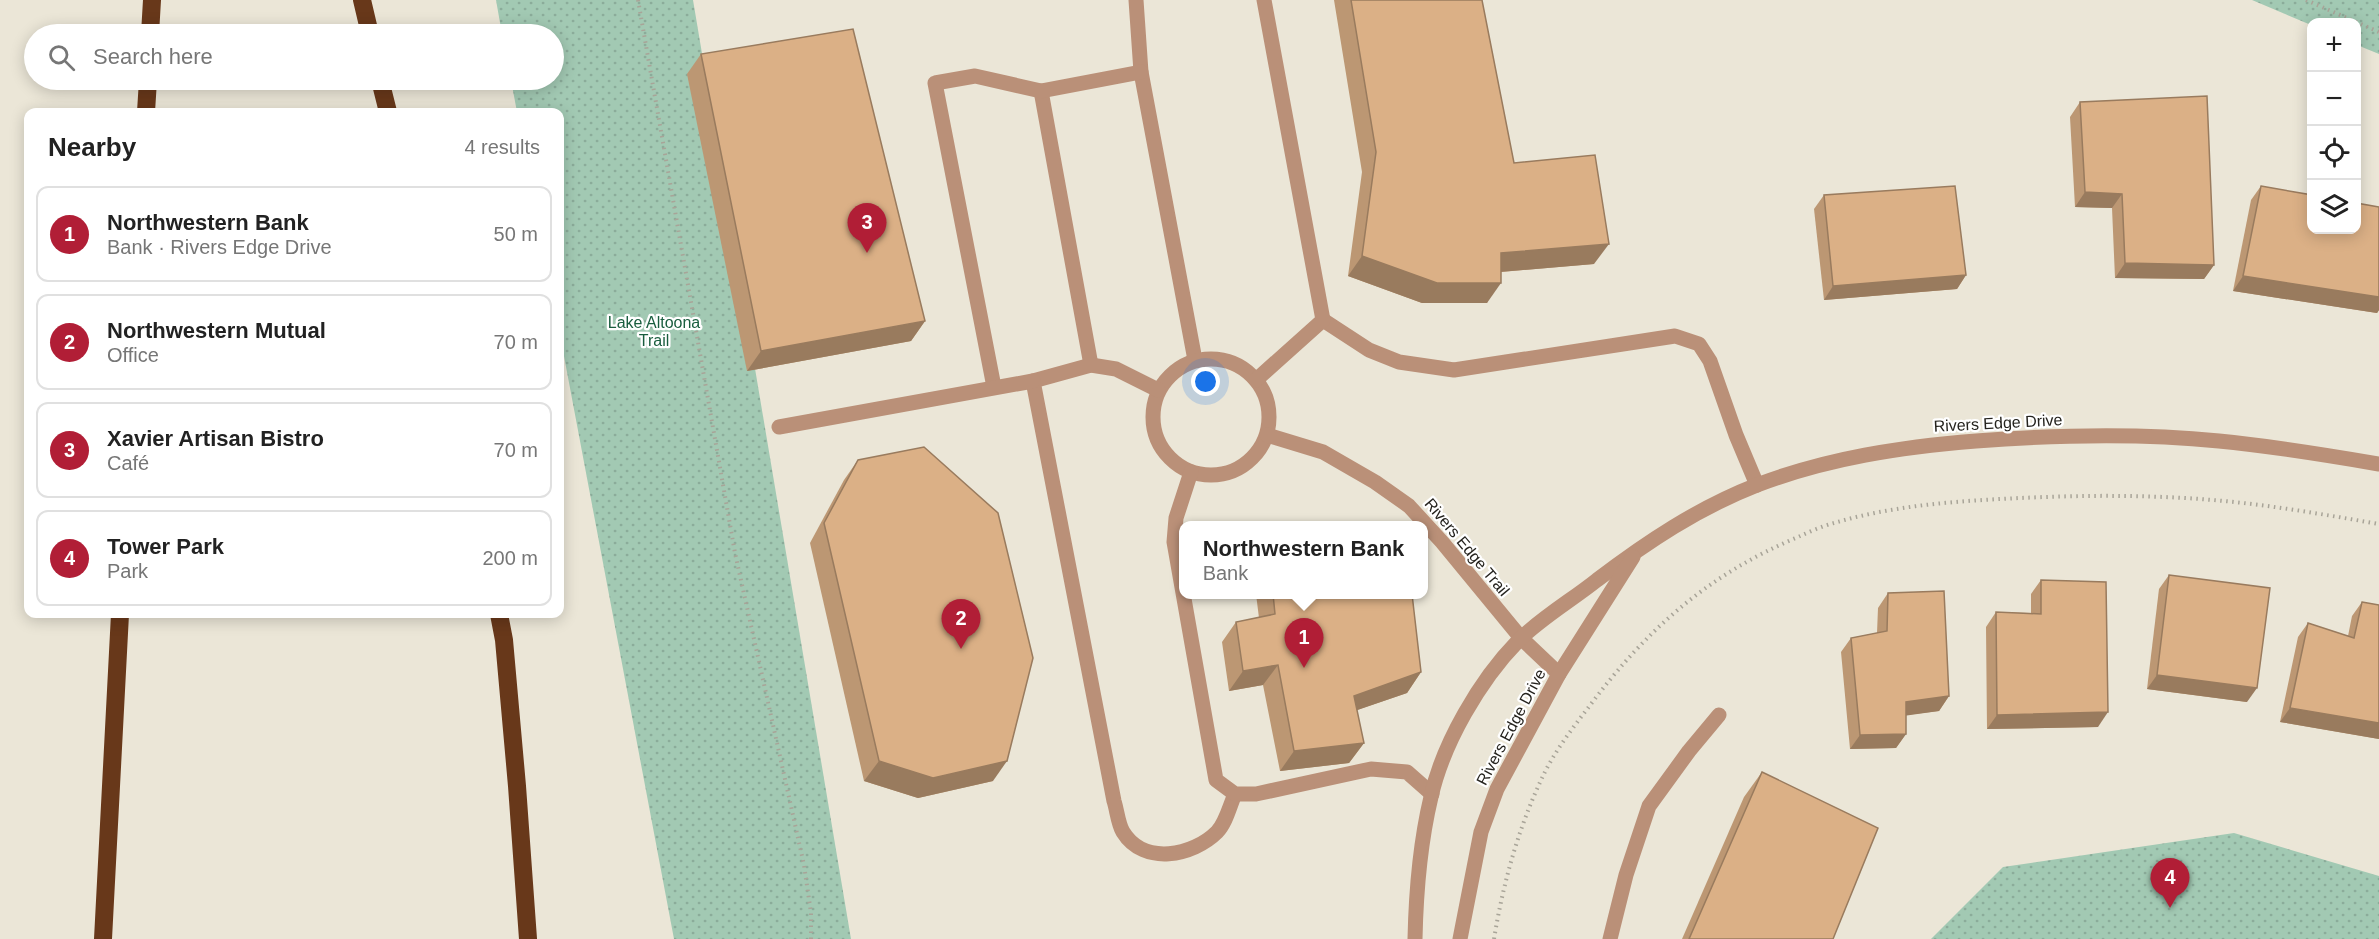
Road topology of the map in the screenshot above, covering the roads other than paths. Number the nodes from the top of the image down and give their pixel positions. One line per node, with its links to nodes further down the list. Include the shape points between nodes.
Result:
1 (152, 0): 5 (highway)
2 (362, 0): 6 (highway)
3 (1133, 0): 7 (street)
4 (1264, 0): 13 (street)
5 (151, 24)
6 (368, 24)
7 (1141, 72): 10 (street); 14 (street)
8 (147, 90): 11 (highway)
9 (383, 90): 12 (highway)
10 (1041, 91): 15 (street); 18 (street, via 975,76 935,83)
11 (146, 108)
12 (387, 108)
13 (1323, 320): 16 (street); 24 (street, via 1369,350 1399,362 1454,369 1675,336 1699,344 1710,361)
14 (1195, 360): 16 (street, via 1215,358 1230,362); 19 (street, via 1178,368)
15 (1091, 365): 17 (street); 19 (street, via 1116,369)
16 (1256, 380): 21 (street, via 1268,407)
17 (1033, 381): 18 (street); 35 (street, via 1123,832 1141,850 1170,855 1194,849 1219,831)
18 (994, 387): 20 (street)
19 (1158, 390): 23 (street, via 1152,418 1155,437 1176,464)
20 (779, 427)
21 (1267, 435): 23 (street, via 1252,457 1237,469 1218,474); 25 (street, Rivers Edge Trail, via 1323,452 1375,482)
22 (2379, 464): 24 (street, Rivers Edge Drive, via 2217,440 2128,436 2021,438 1873,452)
23 (1191, 472): 28 (street, via 1176,518 1174,542)
24 (1757, 485): 27 (street, Rivers Edge Drive, via 1692,515)
25 (1423, 521)
26 (1428, 527): 32 (street, Rivers Edge Trail)
27 (1638, 549): 32 (street, Rivers Edge Drive); 33 (street, Rivers Edge Drive)
28 (1179, 570)
29 (1184, 599): 35 (street, via 1216,780)
30 (120, 618): 37 (highway)
31 (500, 618): 38 (highway)
32 (1521, 638): 33 (street, Rivers Edge Trail); 36 (street, Rivers Edge Drive, via 1501,659 1465,712)
33 (1559, 674): 40 (street, Rivers Edge Drive, via 1497,789 1481,832)
34 (1719, 715): 41 (street, via 1649,806)
35 (1235, 794): 36 (street, via 1256,794 1371,768 1407,772)
36 (1432, 794): 39 (street, Rivers Edge Drive)
37 (103, 939)
38 (528, 939)
39 (1415, 939)
40 (1460, 939)
41 (1610, 939)

